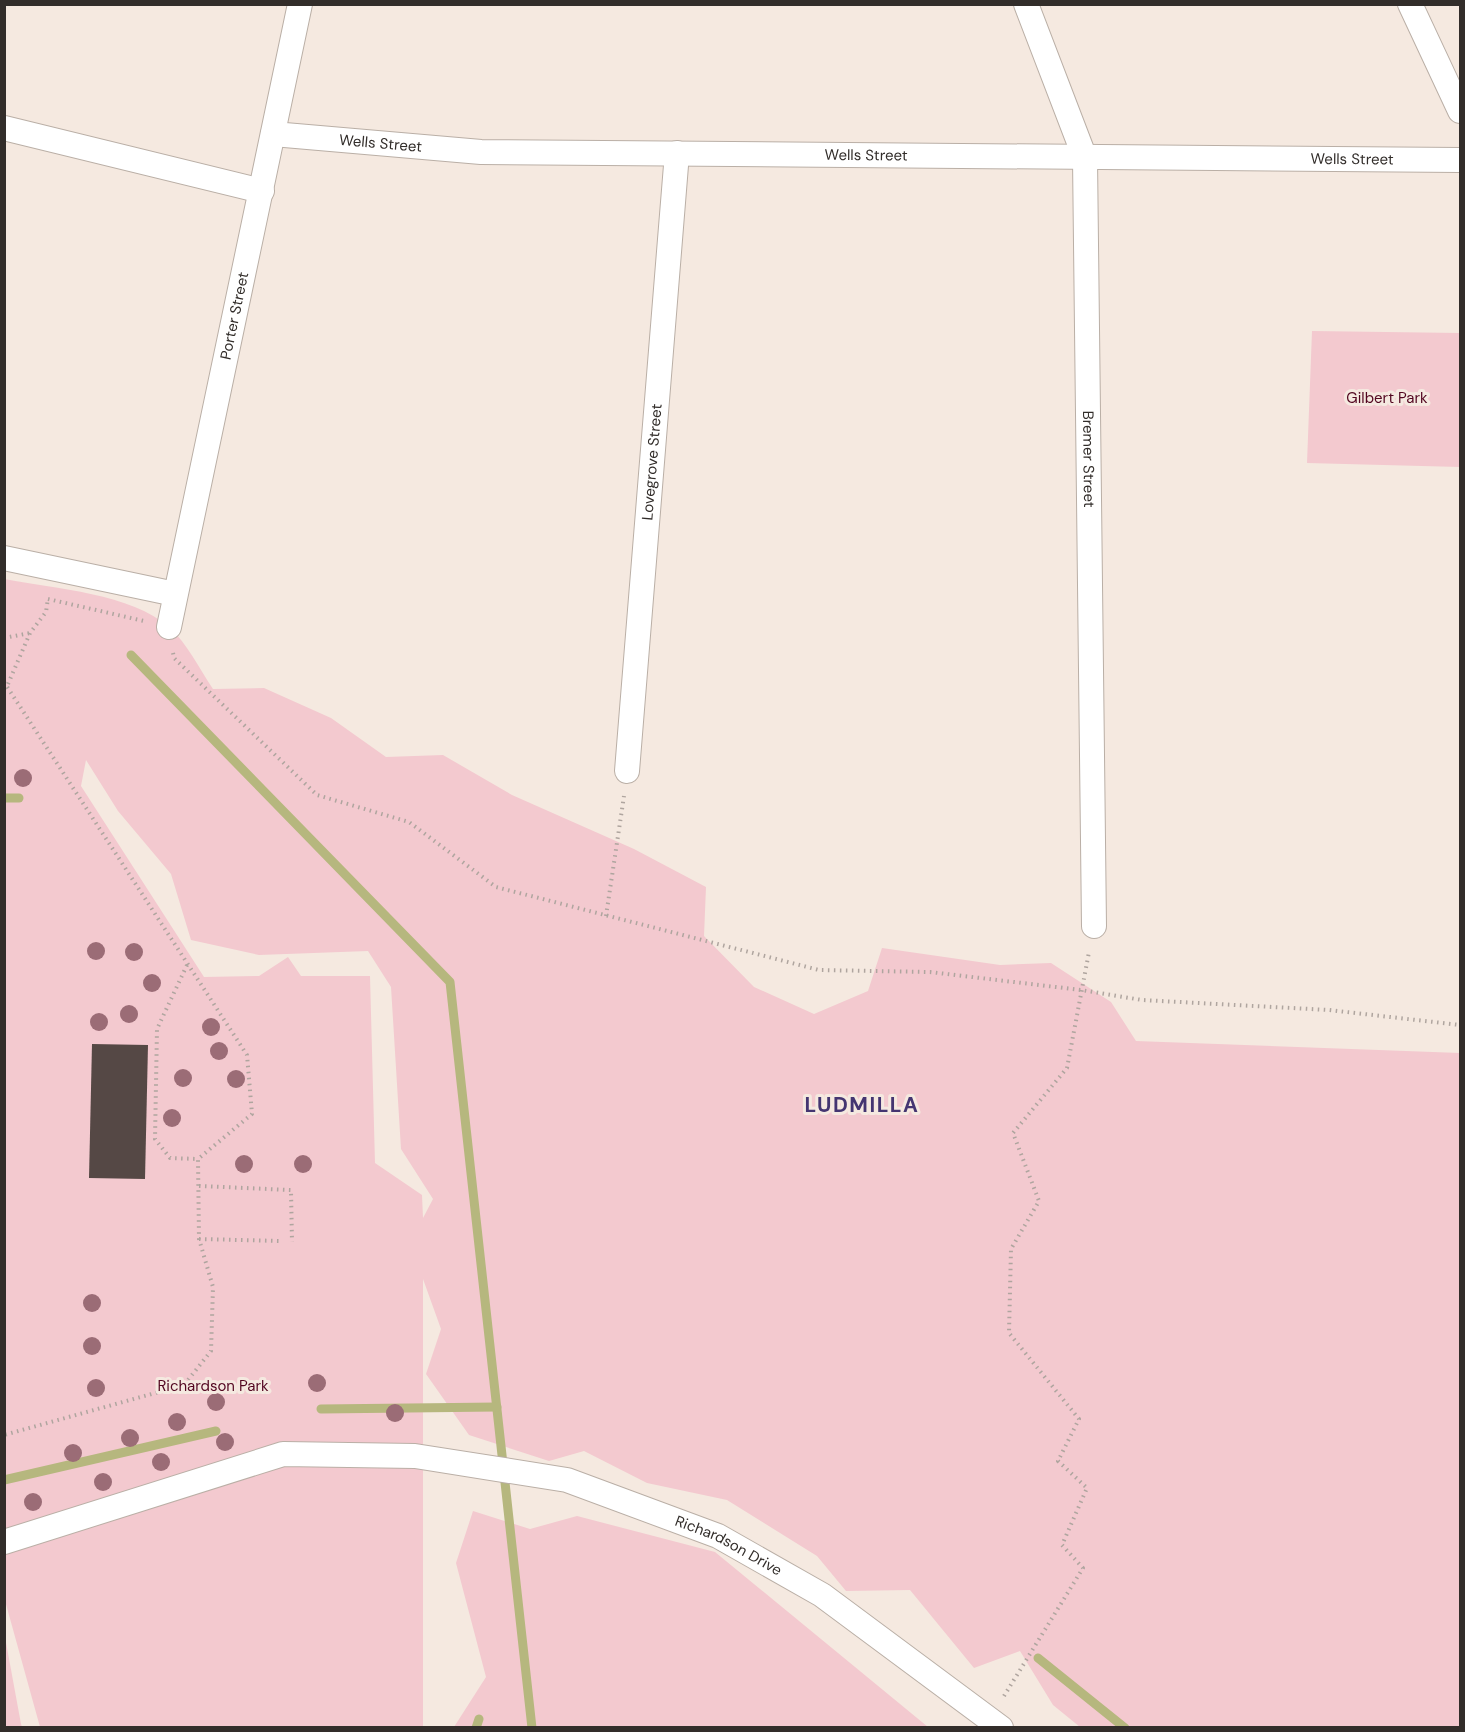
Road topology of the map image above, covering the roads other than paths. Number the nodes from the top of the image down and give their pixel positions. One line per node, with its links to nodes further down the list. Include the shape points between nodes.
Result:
1 (300, 4): 6 (street, Porter Street)
2 (1026, 4): 8 (street, Bremer Street)
3 (1410, 4): 4 (street)
4 (1461, 111)
5 (4, 128): 10 (street)
6 (273, 134): 7 (street, Wells Street, via 481,152); 10 (street, Porter Street)
7 (677, 153): 8 (street, Wells Street); 14 (street, Lovegrove Street)
8 (1085, 158): 9 (street, Wells Street); 15 (street, Bremer Street)
9 (1461, 160)
10 (262, 190): 12 (street, Porter Street)
11 (4, 558): 12 (street)
12 (175, 594): 13 (street, Porter Street)
13 (168, 627)
14 (627, 771)
15 (1094, 926)
16 (4, 1542): 17 (street, Richardson Drive, via 284,1454 415,1456 567,1480 718,1536 822,1595)
17 (995, 1724)

